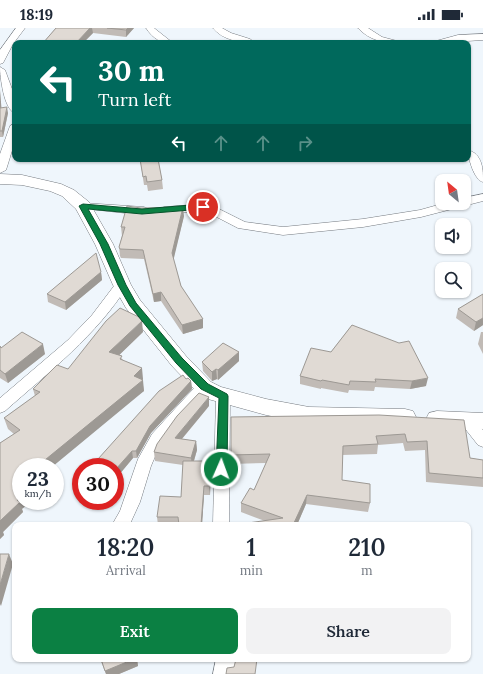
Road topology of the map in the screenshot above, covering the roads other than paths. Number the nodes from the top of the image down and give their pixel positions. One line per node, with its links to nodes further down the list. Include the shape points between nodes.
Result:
1 (21, 28): 10 (street, via 11,39)
2 (150, 28): 6 (street)
3 (218, 28): 7 (street, via 223,34)
4 (362, 28): 8 (street)
5 (483, 37): 9 (street)
6 (165, 40)
7 (244, 40)
8 (383, 40)
9 (450, 40)
10 (0, 61)
11 (0, 70): 12 (street)
12 (12, 102)
13 (12, 135): 15 (street)
14 (471, 157): 17 (street)
15 (0, 170)
16 (0, 179): 20 (street, via 22,180 55,187 68,193)
17 (483, 179)
18 (483, 197): 19 (street)
19 (471, 200)
20 (83, 206): 21 (street, via 142,211 203,207 242,225 283,231 363,223); 22 (street, via 104,244)
21 (435, 209)
22 (122, 285): 23 (street, via 142,316 179,361); 25 (street, via 97,318 73,343)
23 (204, 386): 24 (street); 28 (street, via 158,437 146,458)
24 (223, 396): 26 (street, via 309,415 377,415); 29 (street)
25 (0, 407)
26 (475, 421): 27 (street)
27 (483, 441)
28 (122, 522)
29 (221, 522)
30 (225, 662): 31 (street)
31 (223, 674)

